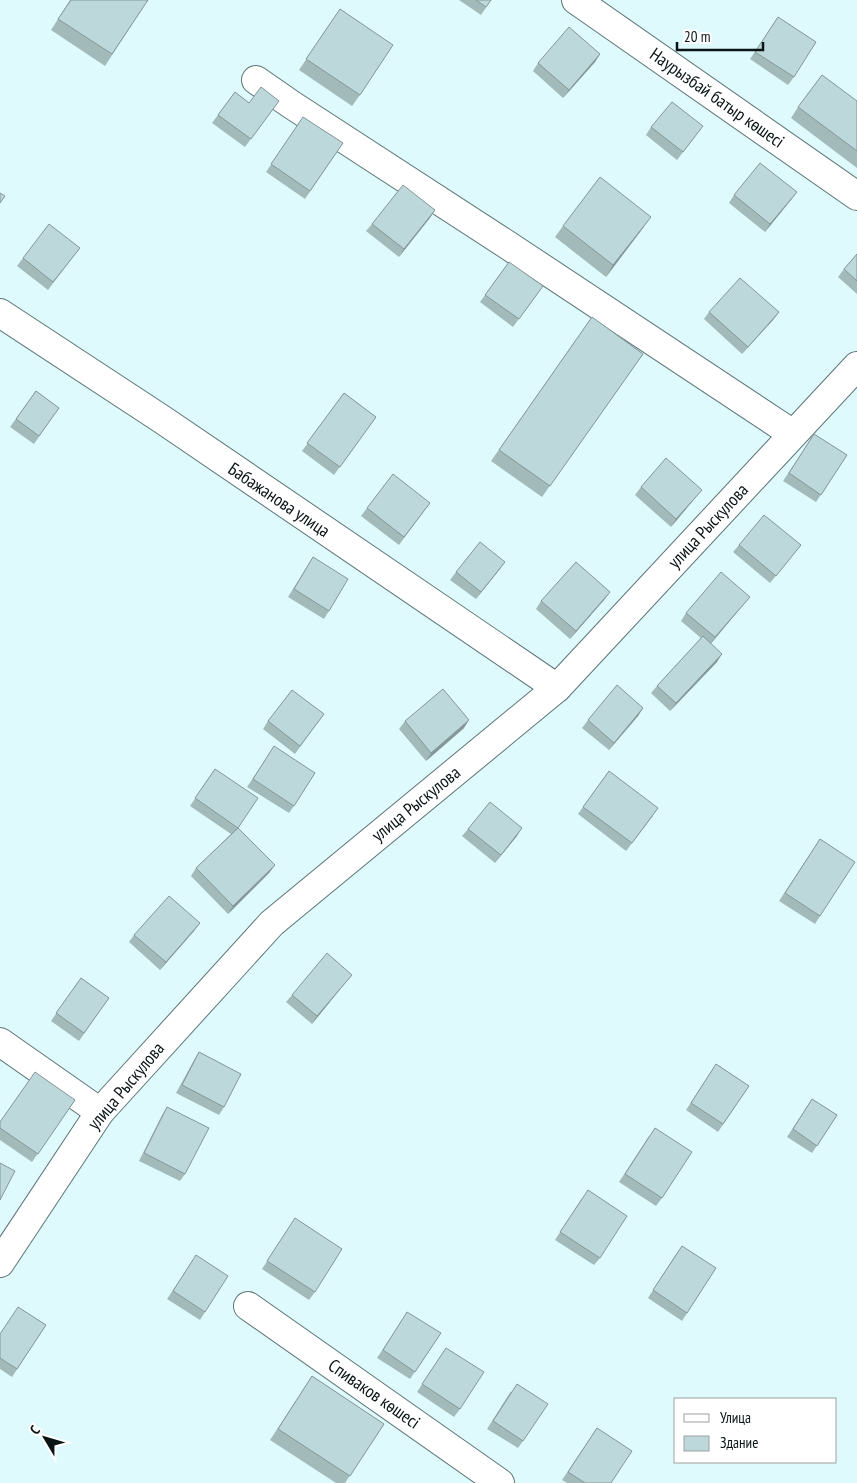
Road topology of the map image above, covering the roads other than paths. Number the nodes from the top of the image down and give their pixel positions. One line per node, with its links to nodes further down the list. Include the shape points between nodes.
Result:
1 (576, 0): 3 (street, Наурызбай батыр көшесі)
2 (256, 80): 6 (street)
3 (857, 196)
4 (0, 314): 7 (street, Бабажанова улица, via 163,420)
5 (857, 366): 6 (street, улица Рыскулова)
6 (793, 434): 7 (street, улица Рыскулова)
7 (557, 688): 9 (street, улица Рыскулова, via 272,923)
8 (0, 1042): 9 (street)
9 (100, 1112): 10 (street, улица Рыскулова)
10 (0, 1263)
11 (248, 1306): 12 (street, Спиваков көшесі)
12 (500, 1483)

